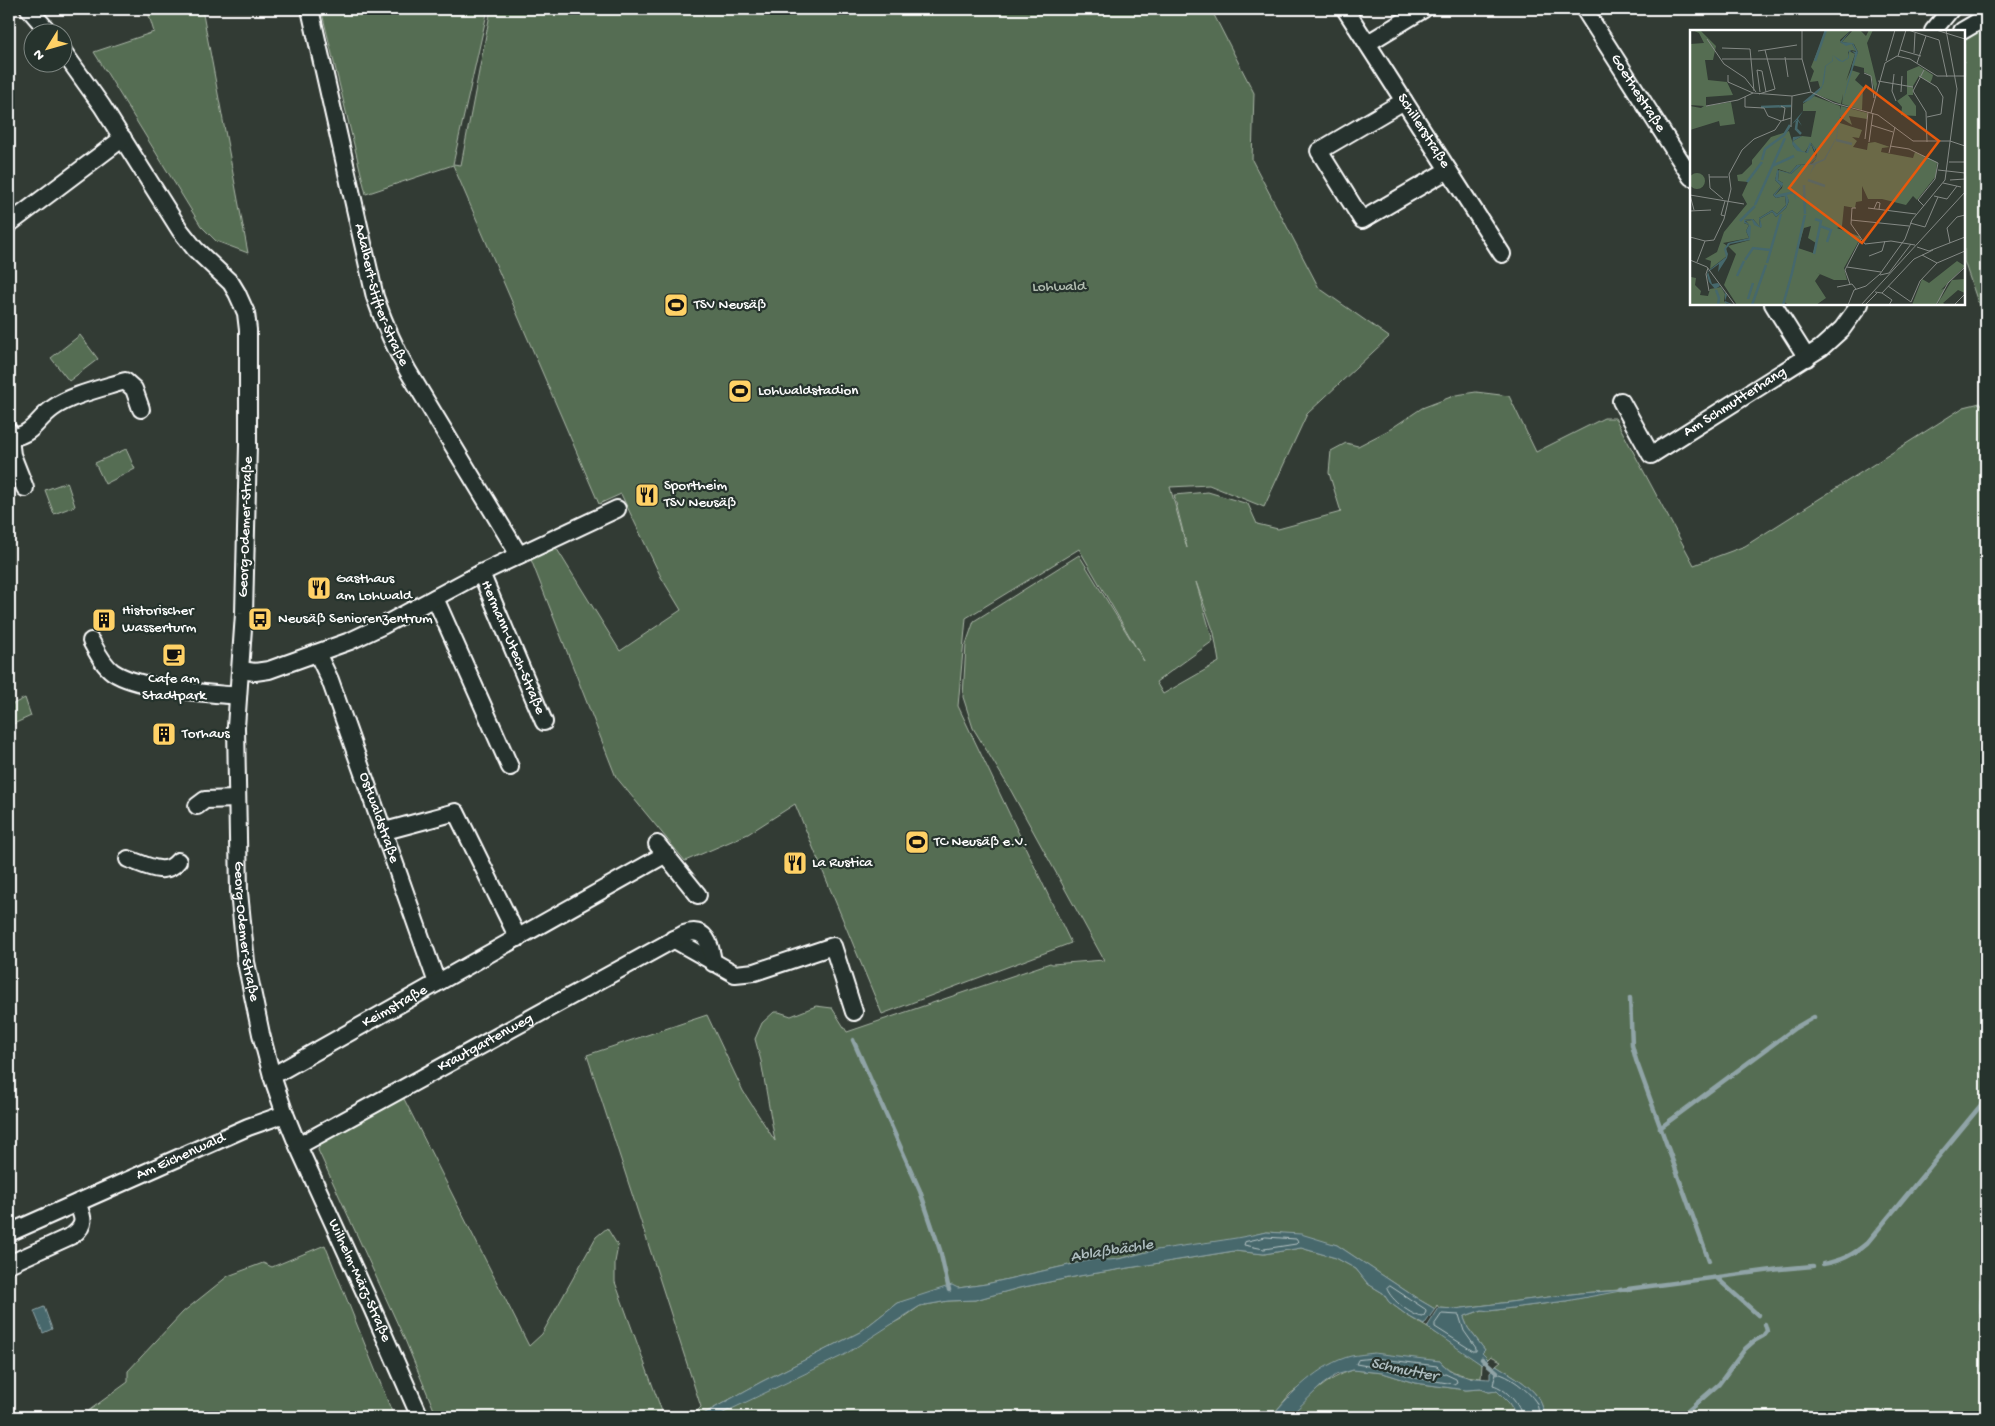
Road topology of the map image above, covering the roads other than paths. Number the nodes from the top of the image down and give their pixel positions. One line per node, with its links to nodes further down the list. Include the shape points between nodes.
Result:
1 (29, 9): 8 (street)
2 (310, 9): 27 (street, Adalbert-Stifter-Straße, via 375,297 384,323 395,349)
3 (1345, 9): 11 (street, Schillerstraße)
4 (1424, 9): 11 (street)
5 (1584, 9): 16 (street, Goethestraße)
6 (1951, 9): 9 (street)
7 (1986, 17): 10 (street)
8 (40, 22)
9 (1934, 30)
10 (1964, 30)
11 (1368, 43): 13 (street, Schillerstraße)
12 (72, 64): 14 (street, Georg-Odemer-Straße)
13 (1404, 101): 15 (street, Schillerstraße); 15 (street, via 1319,151 1362,220)
14 (123, 138): 17 (street); 32 (street, Georg-Odemer-Straße, via 176,224 195,249 231,283 246,313 248,445)
15 (1448, 170): 18 (street, Schillerstraße)
16 (1690, 175)
17 (9, 224)
18 (1502, 254)
19 (1774, 305): 21 (street)
20 (1859, 305): 21 (street, Am Schmutterhang, via 1842,329)
21 (1807, 358): 22 (street, Am Schmutterhang, via 1652,454)
22 (1621, 401)
23 (141, 409): 24 (street, via 134,388 125,381 66,401 52,408 27,433)
24 (10, 434): 25 (street, via 12,454)
25 (25, 488)
26 (617, 509): 27 (street, Hermann-Utech-Straße)
27 (519, 555): 28 (street, Hermann-Utech-Straße)
28 (481, 573): 29 (street, Hermann-Utech-Straße); 34 (street, Hermann-Utech-Straße)
29 (435, 598): 31 (street, Hermann-Utech-Straße, via 350,641); 35 (street)
30 (91, 641): 33 (street, via 112,671 127,679 185,691)
31 (317, 653): 32 (street, Hermann-Utech-Straße, via 269,670); 38 (street, Ostwaldstraße, via 330,680)
32 (241, 670): 33 (street, Georg-Odemer-Straße)
33 (238, 696): 36 (street, Georg-Odemer-Straße)
34 (544, 722)
35 (510, 767)
36 (237, 799): 37 (street, via 205,800); 45 (street, Georg-Odemer-Straße, via 243,938 252,994)
37 (197, 806)
38 (384, 831): 42 (street, via 456,812); 43 (street, Ostwaldstraße)
39 (128, 859): 40 (street, via 164,870)
40 (178, 861)
41 (698, 895): 42 (street, Keimstraße, via 661,849)
42 (518, 938): 43 (street, Keimstraße)
43 (437, 983): 45 (street, Keimstraße)
44 (854, 1012): 47 (street, Krautgartenweg, via 832,946 746,974 729,972 673,940)
45 (272, 1076): 46 (street, Georg-Odemer-Straße)
46 (285, 1114): 47 (street, Georg-Odemer-Straße); 48 (street, Am Eichenwald, via 248,1127)
47 (298, 1146): 51 (street, Wilhelm-März-Straße)
48 (77, 1203): 49 (street, Am Eichenwald); 50 (street, via 83,1218 79,1231)
49 (9, 1233)
50 (9, 1264)
51 (420, 1417)

